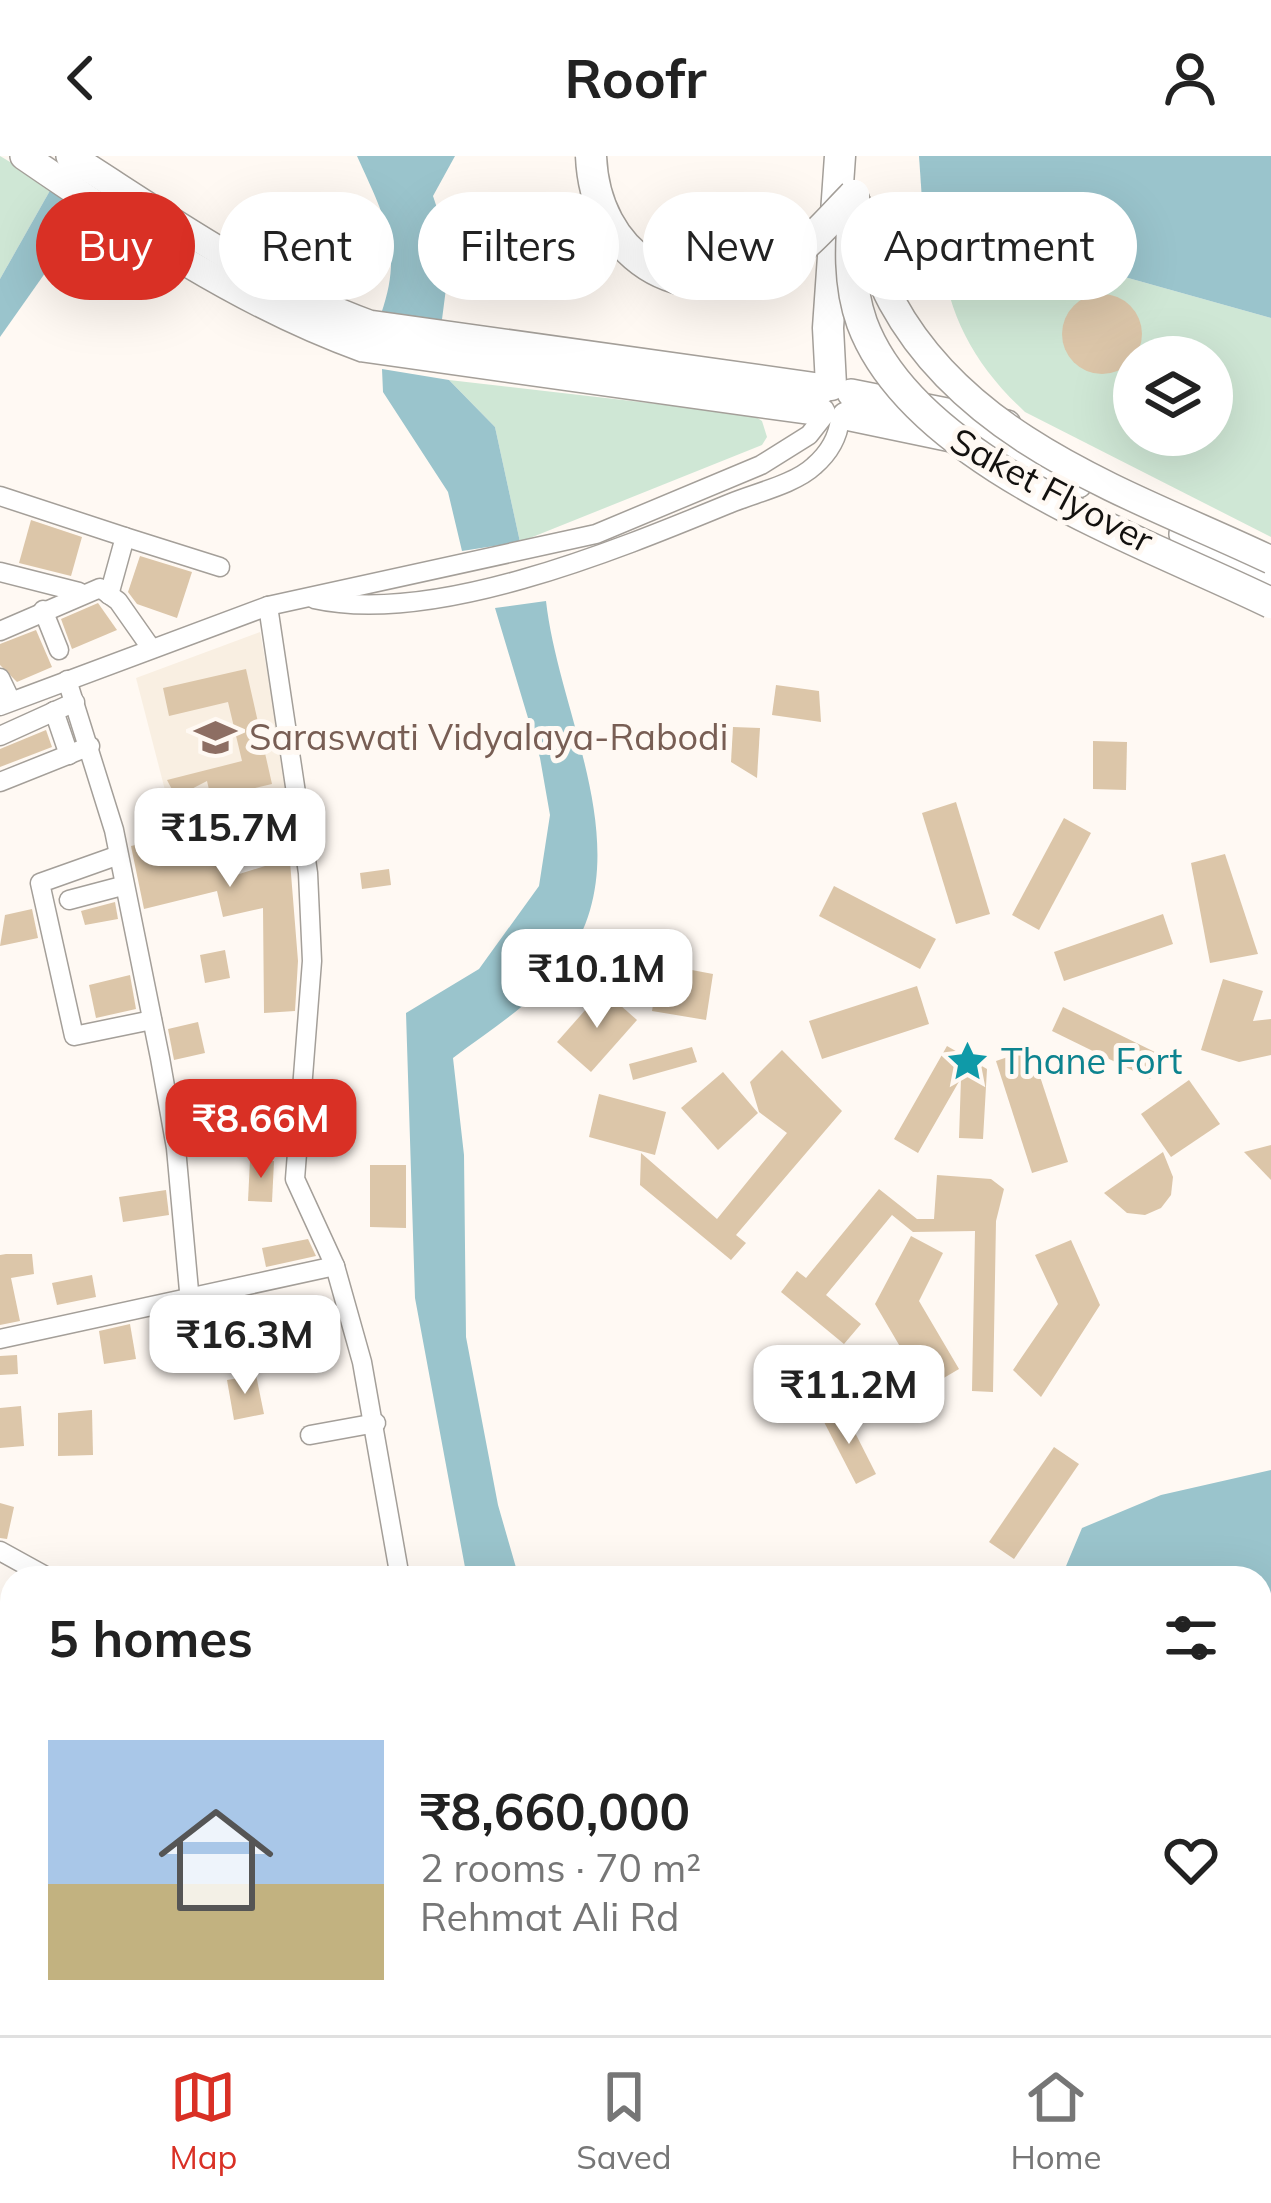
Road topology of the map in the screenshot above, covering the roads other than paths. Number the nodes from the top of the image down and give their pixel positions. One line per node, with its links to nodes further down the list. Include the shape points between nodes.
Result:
1 (70, 156): 7 (main road)
2 (591, 156): 9 (main road, bridge, via 592,191 633,256 664,275 701,283 738,281 776,266)
3 (840, 156): 13 (main road, via 828,328)
4 (856, 156): 8 (main road, Saket Flyover)
5 (29, 159): 6 (main road)
6 (92, 192)
7 (116, 192)
8 (854, 192)
9 (841, 207)
10 (195, 251): 13 (main road, via 303,327)
11 (858, 300): 24 (main road, Saket Flyover, bridge, via 887,368 924,415 998,470)
12 (891, 300): 17 (main road, Saket Flyover, bridge, via 925,351 1028,444)
13 (834, 404): 16 (main road, via 1017,427); 20 (main road, via 1009,450); 23 (street, via 809,435 761,465 596,534 344,585); 23 (street, via 838,437 812,469 599,557 472,589 347,606)
14 (0, 496): 15 (street)
15 (125, 537): 18 (street); 22 (street)
16 (1271, 549)
17 (1271, 560)
18 (220, 566)
19 (0, 572): 21 (street)
20 (1271, 576)
21 (80, 592): 22 (street); 26 (street)
22 (110, 595): 28 (street)
23 (314, 599): 25 (street)
24 (1271, 603)
25 (268, 606): 28 (street); 43 (street, via 308,873 308,1044 295,1179)
26 (43, 610): 27 (street); 29 (street)
27 (0, 631)
28 (151, 648): 31 (street)
29 (58, 650)
30 (0, 678): 33 (street)
31 (67, 680): 32 (street); 33 (street)
32 (75, 702): 34 (street); 36 (street)
33 (6, 704)
34 (55, 711): 35 (street); 37 (street)
35 (0, 736)
36 (90, 746): 37 (street); 39 (street)
37 (69, 754): 38 (street)
38 (0, 782)
39 (116, 856): 40 (street); 42 (street, via 40,883 74,1036)
40 (122, 886): 41 (street); 42 (street, via 120,923)
41 (69, 900)
42 (152, 1020): 44 (street, via 176,1148)
43 (335, 1266): 44 (street); 46 (street)
44 (190, 1302): 45 (street)
45 (0, 1340)
46 (376, 1423): 47 (street); 50 (street)
47 (310, 1435)
48 (0, 1551): 49 (street)
49 (27, 1566)
50 (398, 1566)

